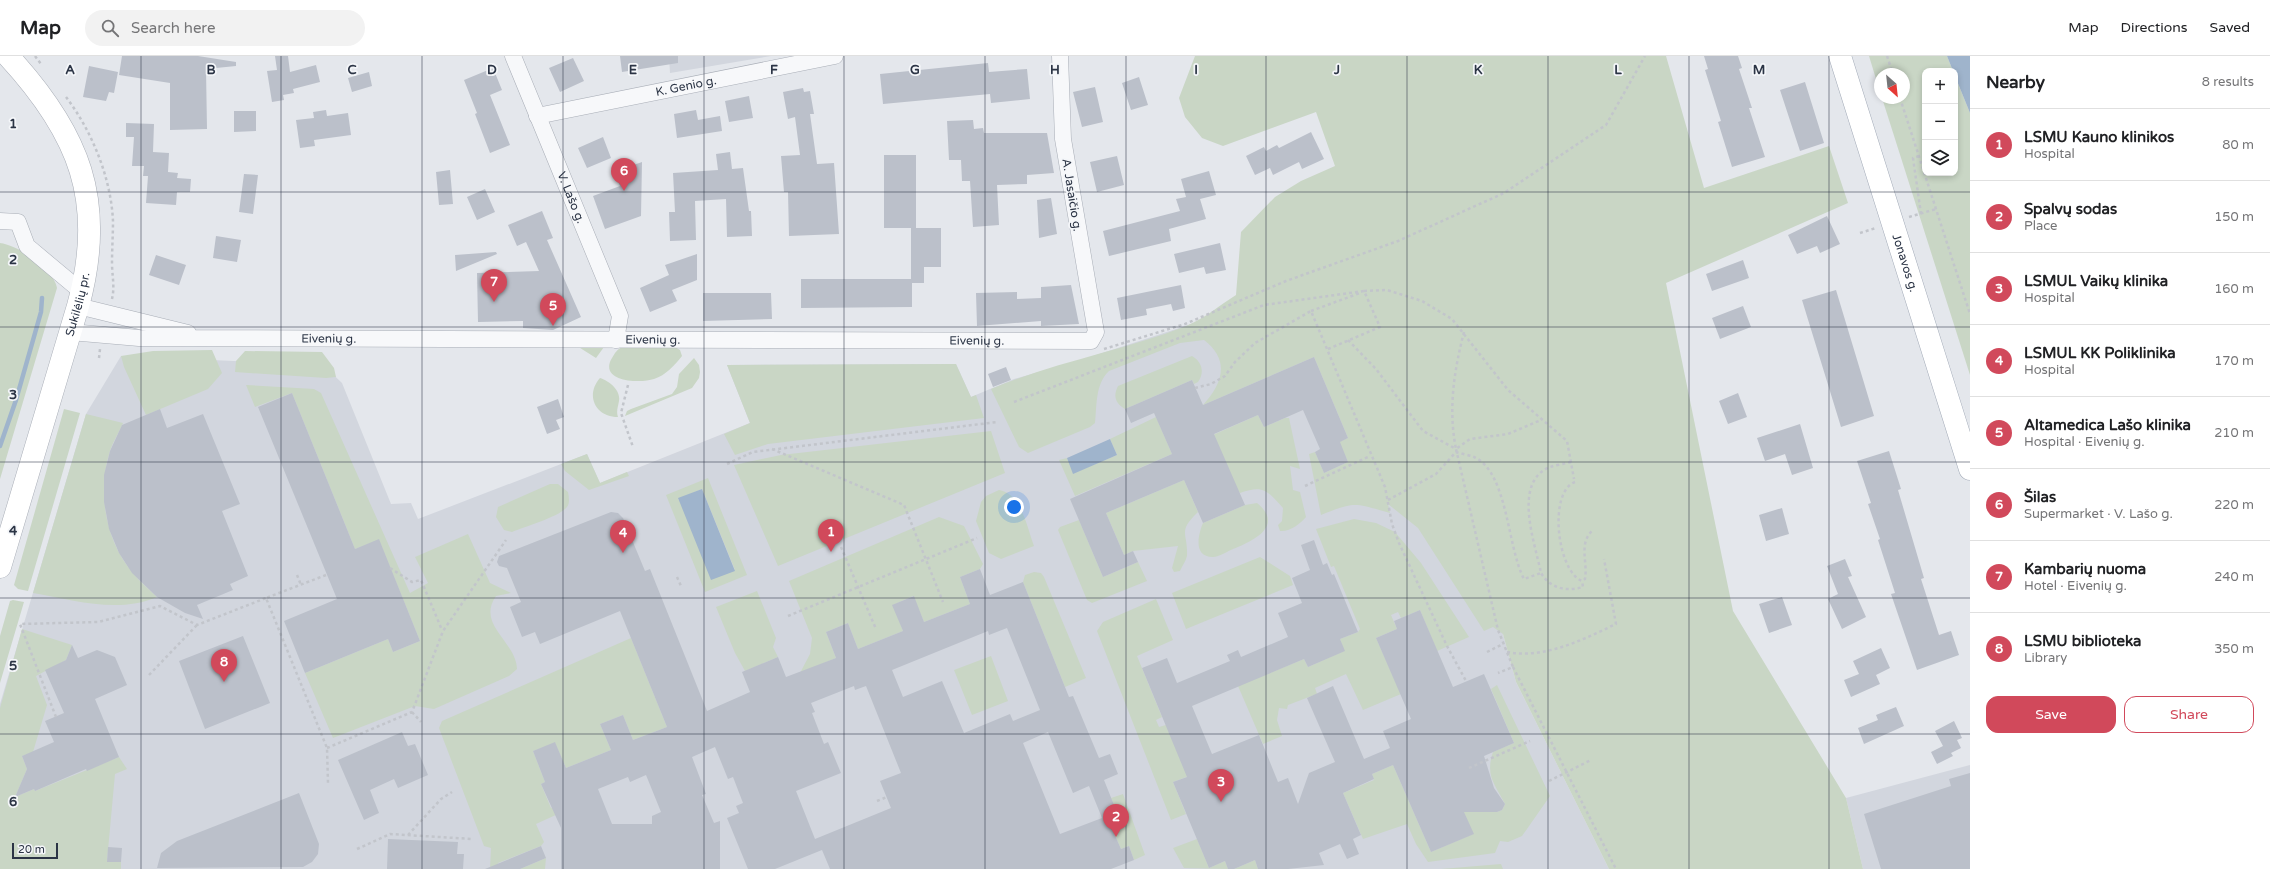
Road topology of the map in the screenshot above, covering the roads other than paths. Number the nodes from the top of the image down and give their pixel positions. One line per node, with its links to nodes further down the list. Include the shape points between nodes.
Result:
1 (8, 56): 8 (main road, Sukilėlių pr., via 51,109 75,154 90,218 90,250)
2 (513, 56): 6 (street, V. Lašo g.)
3 (835, 56): 6 (street, K. Genio g.)
4 (1060, 56): 10 (street, A. Jasaičio g., via 1063,139)
5 (1840, 56): 13 (main road, Jonavos g.)
6 (537, 116): 12 (street, V. Lašo g., via 620,316)
7 (0, 221): 8 (street, via 18,222 28,246)
8 (80, 299): 9 (main road, Sukilėlių pr.); 11 (street, Eivenių g.)
9 (70, 332): 11 (street, Eivenių g., via 139,338); 14 (main road, Sukilėlių pr.)
10 (1096, 332): 12 (street, Eivenių g., via 1090,341 719,338 697,341)
11 (205, 338): 12 (street, Eivenių g.)
12 (616, 340)
13 (1970, 469)
14 (0, 566)

